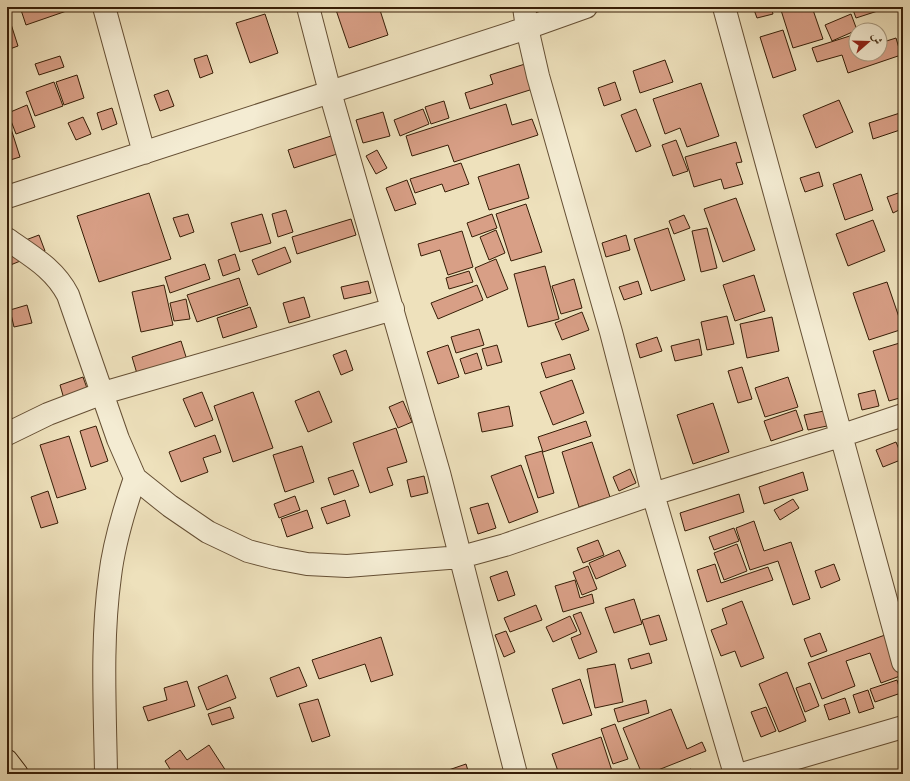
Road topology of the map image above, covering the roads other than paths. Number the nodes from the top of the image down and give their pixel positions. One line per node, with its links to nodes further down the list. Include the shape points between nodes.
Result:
1 (104, 7): 7 (street)
2 (308, 7): 6 (street)
3 (586, 7): 5 (street)
4 (724, 7): 14 (street)
5 (525, 18): 6 (street); 16 (street)
6 (330, 92): 7 (street); 10 (street)
7 (144, 152): 8 (street)
8 (7, 197)
9 (7, 238): 11 (street, via 53,272 61,283 68,295)
10 (393, 309): 11 (street); 17 (street)
11 (103, 393): 13 (street, via 48,414); 15 (street, via 118,439)
12 (903, 415): 14 (street)
13 (7, 434)
14 (840, 436): 16 (street); 18 (street)
15 (135, 478): 17 (street, via 208,532 248,550 275,558 307,564 347,566); 22 (street, via 123,512 110,576 105,646)
16 (653, 494): 17 (street, via 505,545); 24 (street)
17 (461, 557): 23 (street)
18 (903, 662)
19 (903, 727): 25 (street)
20 (7, 761): 21 (highway)
21 (18, 774)
22 (106, 774)
23 (516, 774)
24 (735, 774)
25 (742, 774)

